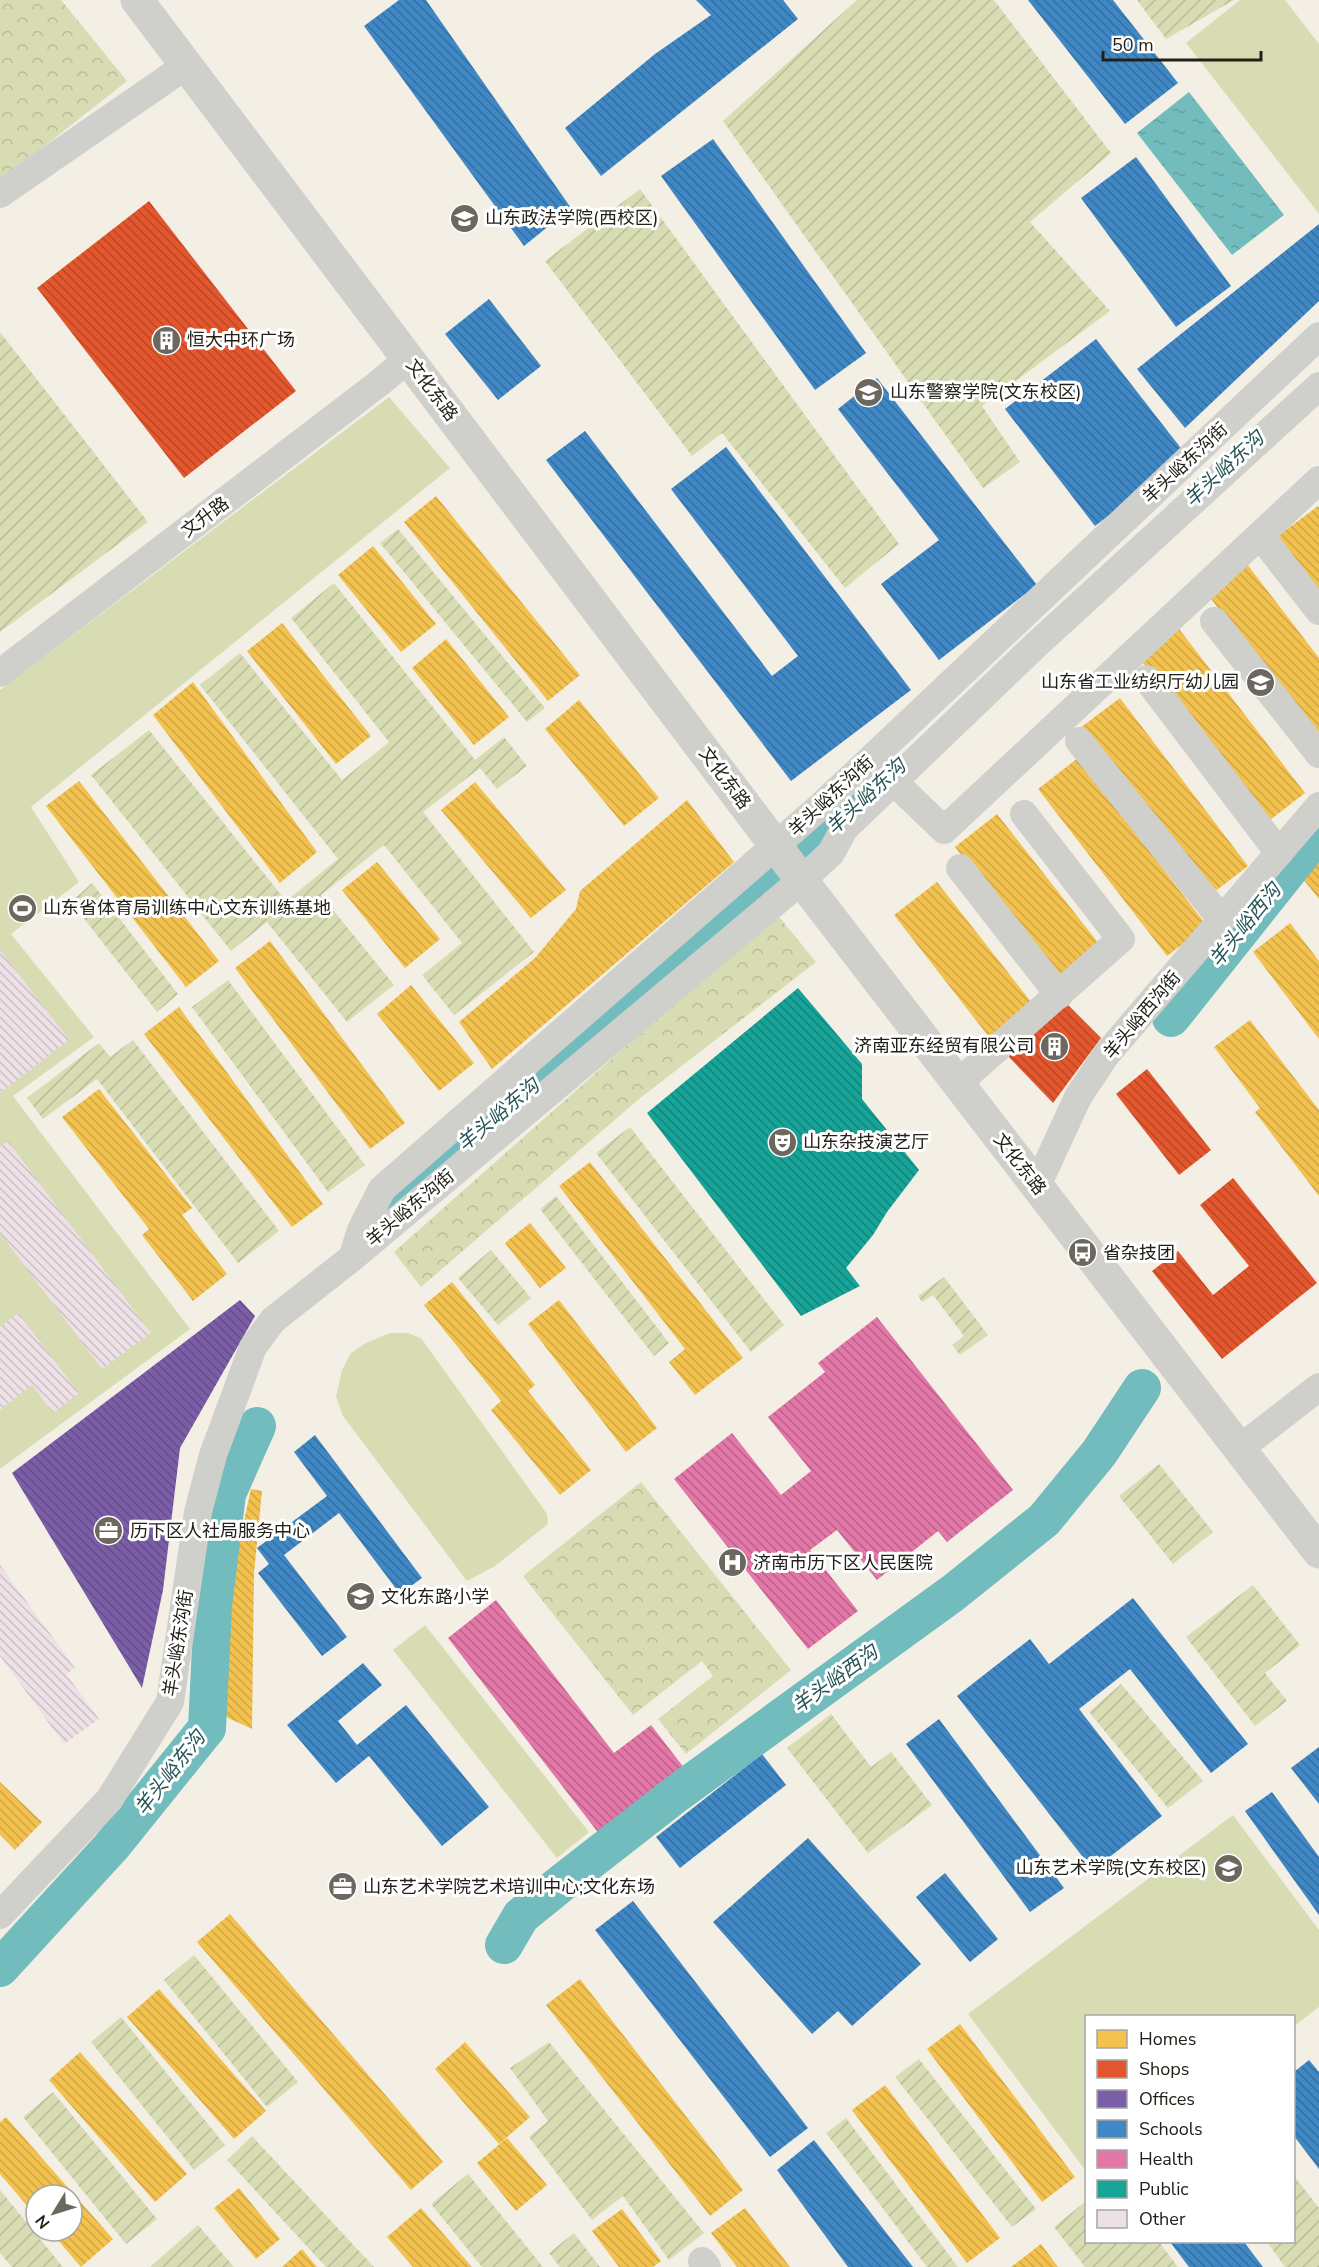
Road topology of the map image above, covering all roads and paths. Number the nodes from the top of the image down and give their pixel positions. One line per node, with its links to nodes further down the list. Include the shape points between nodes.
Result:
1 (137, 0): 2 (main road, 文化东路)
2 (187, 65): 3 (street); 5 (main road, 文化东路)
3 (1, 196)
4 (1319, 336): 18 (street, 羊头峪东沟街)
5 (408, 359): 11 (street, 文升路); 18 (main road, 文化东路)
6 (1319, 386): 15 (street, 羊头峪东沟街)
7 (1319, 480): 8 (street)
8 (1260, 535): 9 (street); 15 (street, via 944,830)
9 (1319, 611)
10 (1214, 621): 14 (street)
11 (0, 673)
12 (1146, 679): 19 (street)
13 (1079, 741): 22 (street)
14 (1319, 753)
15 (893, 781): 21 (street, 羊头峪东沟街, via 843,829 831,853)
16 (1319, 806): 19 (street, 羊头峪西沟街)
17 (1024, 814): 23 (street, via 1121,939)
18 (777, 846): 21 (main road, 文化东路); 26 (street, 羊头峪东沟街, via 382,1189)
19 (1279, 852): 22 (street, 羊头峪西沟街)
20 (960, 868): 23 (street)
21 (802, 880): 24 (main road, 文化东路); 26 (street, 羊头峪东沟街)
22 (1222, 920): 25 (street, 羊头峪西沟街, via 1106,1055 1078,1097)
23 (1059, 995): 24 (street)
24 (958, 1083): 25 (main road, 文化东路)
25 (1037, 1186): 28 (main road, 文化东路)
26 (352, 1257): 30 (street, 羊头峪东沟街, via 273,1320 253,1347 213,1455 198,1512 170,1702 109,1800)
27 (1319, 1387): 28 (street)
28 (1239, 1449): 29 (main road, 文化东路)
29 (1319, 1552)
30 (0, 1915)

